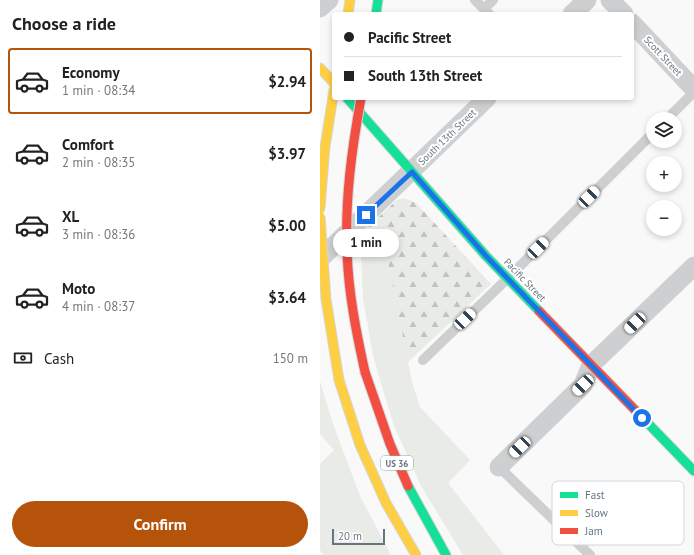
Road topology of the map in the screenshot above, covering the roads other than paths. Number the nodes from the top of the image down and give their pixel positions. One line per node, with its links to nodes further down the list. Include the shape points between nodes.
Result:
1 (329, 0): 8 (street)
2 (350, 0): 10 (main road)
3 (378, 0): 11 (main road)
4 (475, 0): 9 (lane)
5 (493, 0): 9 (lane)
6 (587, 0): 12 (street)
7 (610, 0): 13 (street)
8 (320, 8)
9 (486, 11)
10 (348, 12)
11 (376, 12)
12 (574, 12)
13 (622, 12)
14 (634, 25): 17 (street, Scott Street)
15 (320, 68): 16 (main road)
16 (332, 81)
17 (694, 88)
18 (694, 92): 23 (lane)
19 (332, 100): 26 (main road, via 325,147)
20 (349, 100): 25 (main road, Pacific Street)
21 (361, 100): 38 (main road, US 36, bridge, via 351,152 348,214 348,270 357,334 365,372 385,434 410,492)
22 (485, 100): 25 (street, South 13th Street)
23 (674, 112)
24 (646, 140): 30 (lane)
25 (412, 172): 28 (street, South 13th Street); 30 (main road, Pacific Street)
26 (320, 208)
27 (320, 216): 37 (main road, US 36, bridge, via 322,275 339,380 360,445 386,503)
28 (320, 259)
29 (693, 270): 32 (street)
30 (508, 278): 31 (lane); 32 (main road, Pacific Street)
31 (423, 360)
32 (591, 365): 33 (street, via 583,385); 34 (main road, Pacific Street)
33 (499, 467): 35 (lane)
34 (694, 471)
35 (552, 518)
36 (580, 545): 39 (lane)
37 (416, 555)
38 (446, 555)
39 (590, 555)

